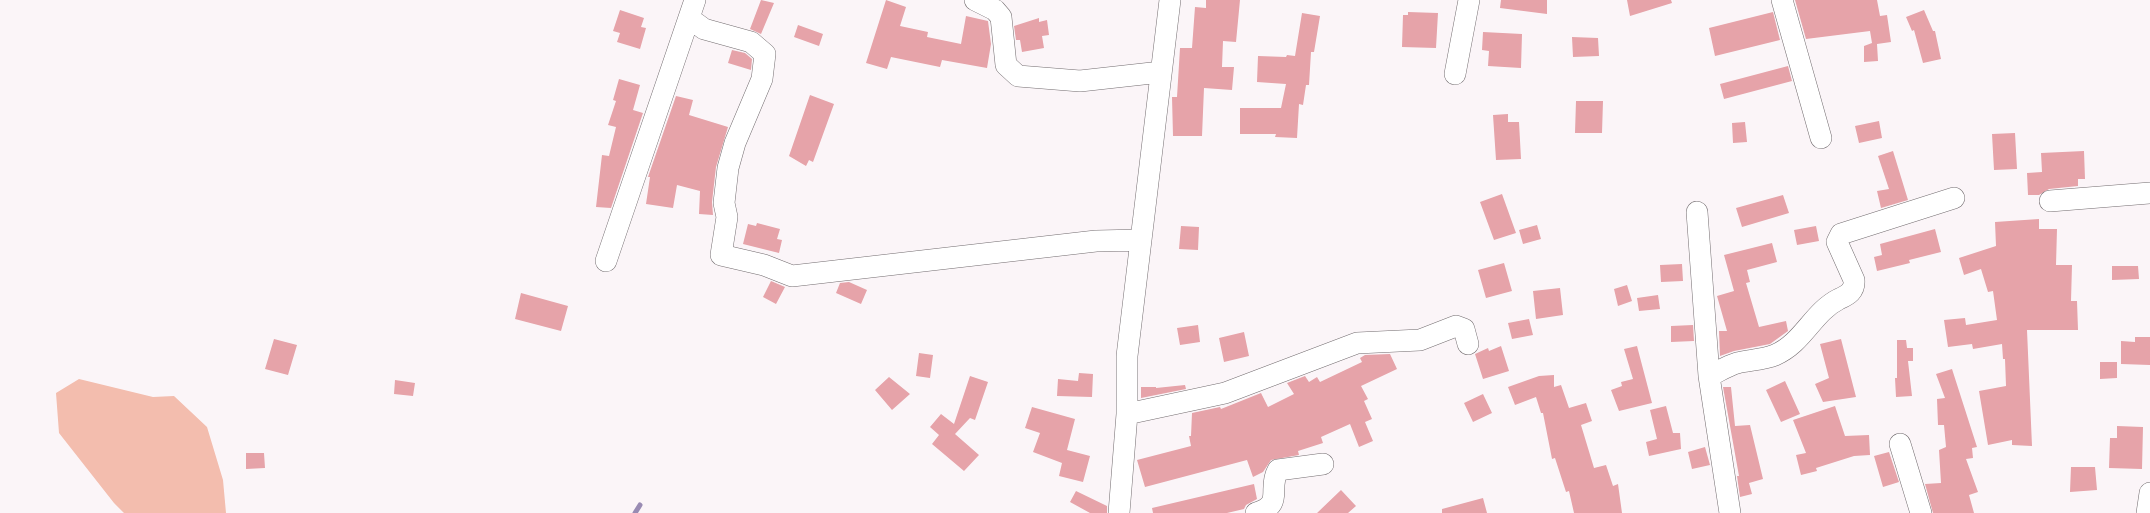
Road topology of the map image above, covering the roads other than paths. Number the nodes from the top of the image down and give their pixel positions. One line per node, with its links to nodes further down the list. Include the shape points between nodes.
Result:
1 (975, 0): 6 (street, via 995,10 1001,17 1006,65 1018,76 1080,81)
2 (1170, 0): 6 (street)
3 (1469, 0): 7 (street)
4 (1782, 0): 8 (street)
5 (692, 9): 13 (street, via 704,29 751,42 765,54 762,79 735,142 728,168 724,203 727,217 721,255 764,265 792,276 1096,241); 14 (street)
6 (1161, 72): 13 (street)
7 (1455, 74)
8 (1821, 138)
9 (2150, 193): 11 (street)
10 (1954, 198): 16 (street, via 1841,234 1837,242 1854,280 1849,294 1831,303 1803,334 1775,355 1735,364)
11 (2050, 201)
12 (1697, 212): 16 (street)
13 (1140, 240): 17 (street, via 1127,356)
14 (606, 261)
15 (1468, 344): 17 (street, via 1464,329 1456,326 1420,340 1357,343 1225,393)
16 (1709, 376): 23 (street)
17 (1127, 414): 21 (street)
18 (1900, 444): 24 (street)
19 (1323, 464): 22 (street, via 1278,470 1274,503)
20 (2150, 493): 25 (street)
21 (1119, 513)
22 (1256, 513)
23 (1730, 513)
24 (1922, 513)
25 (2147, 513)

